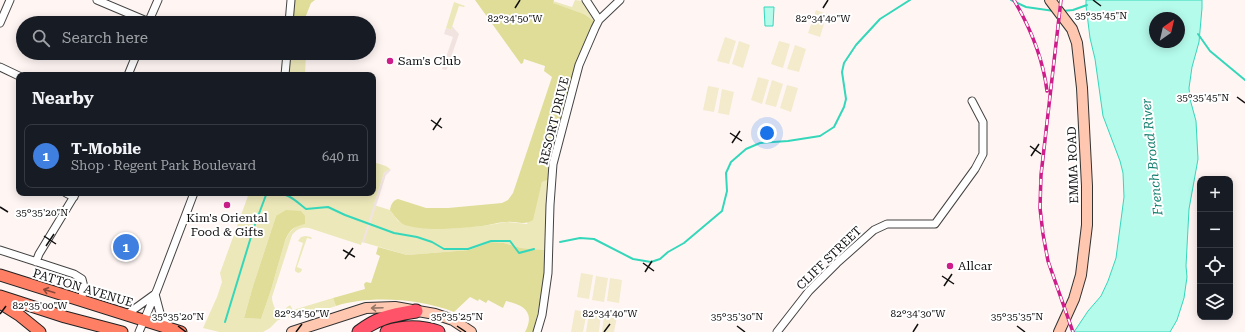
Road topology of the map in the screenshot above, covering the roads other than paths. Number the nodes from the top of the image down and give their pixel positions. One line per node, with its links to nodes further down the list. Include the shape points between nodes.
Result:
1 (10, 0): 12 (street)
2 (97, 0): 8 (street)
3 (158, 0): 9 (street)
4 (291, 0): 10 (street)
5 (586, 0): 11 (street)
6 (620, 0): 11 (street, RESORT DRIVE)
7 (1050, 0): 43 (street, EMMA ROAD, via 1072,29 1076,39 1087,179 1087,225 1081,275 1074,300)
8 (135, 16)
9 (151, 16)
10 (290, 16)
11 (599, 20): 41 (street, RESORT DRIVE, via 579,65 553,164 548,273)
12 (0, 23)
13 (134, 60): 16 (street)
14 (286, 60): 17 (street)
15 (0, 67): 18 (street)
16 (129, 72)
17 (285, 72)
18 (16, 75)
19 (972, 101): 42 (street, CLIFF STREET, via 983,122 983,154 935,224 887,224 874,230 822,277)
20 (74, 196): 23 (street)
21 (193, 196): 25 (street)
22 (0, 250): 23 (street)
23 (36, 262): 27 (street, via 82,279 84,288)
24 (0, 275): 27 (main road, PATTON AVENUE, one-way to 24)
25 (155, 294): 30 (street); 31 (street); 32 (street, via 160,313)
26 (0, 296): 34 (main road)
27 (81, 301): 30 (main road, PATTON AVENUE)
28 (0, 303): 33 (main road)
29 (416, 311): 36 (street, one-way to 36, via 395,307 366,308); 37 (highway, via 387,316); 40 (street, via 453,320)
30 (126, 315): 31 (main road, PATTON AVENUE)
31 (144, 321): 32 (main road, PATTON AVENUE); 35 (street)
32 (176, 331)
33 (40, 332)
34 (122, 332)
35 (139, 332)
36 (292, 332)
37 (359, 332)
38 (387, 332): 39 (highway, via 414,327)
39 (438, 332)
40 (471, 332)
41 (537, 332)
42 (777, 332)
43 (1058, 332)

